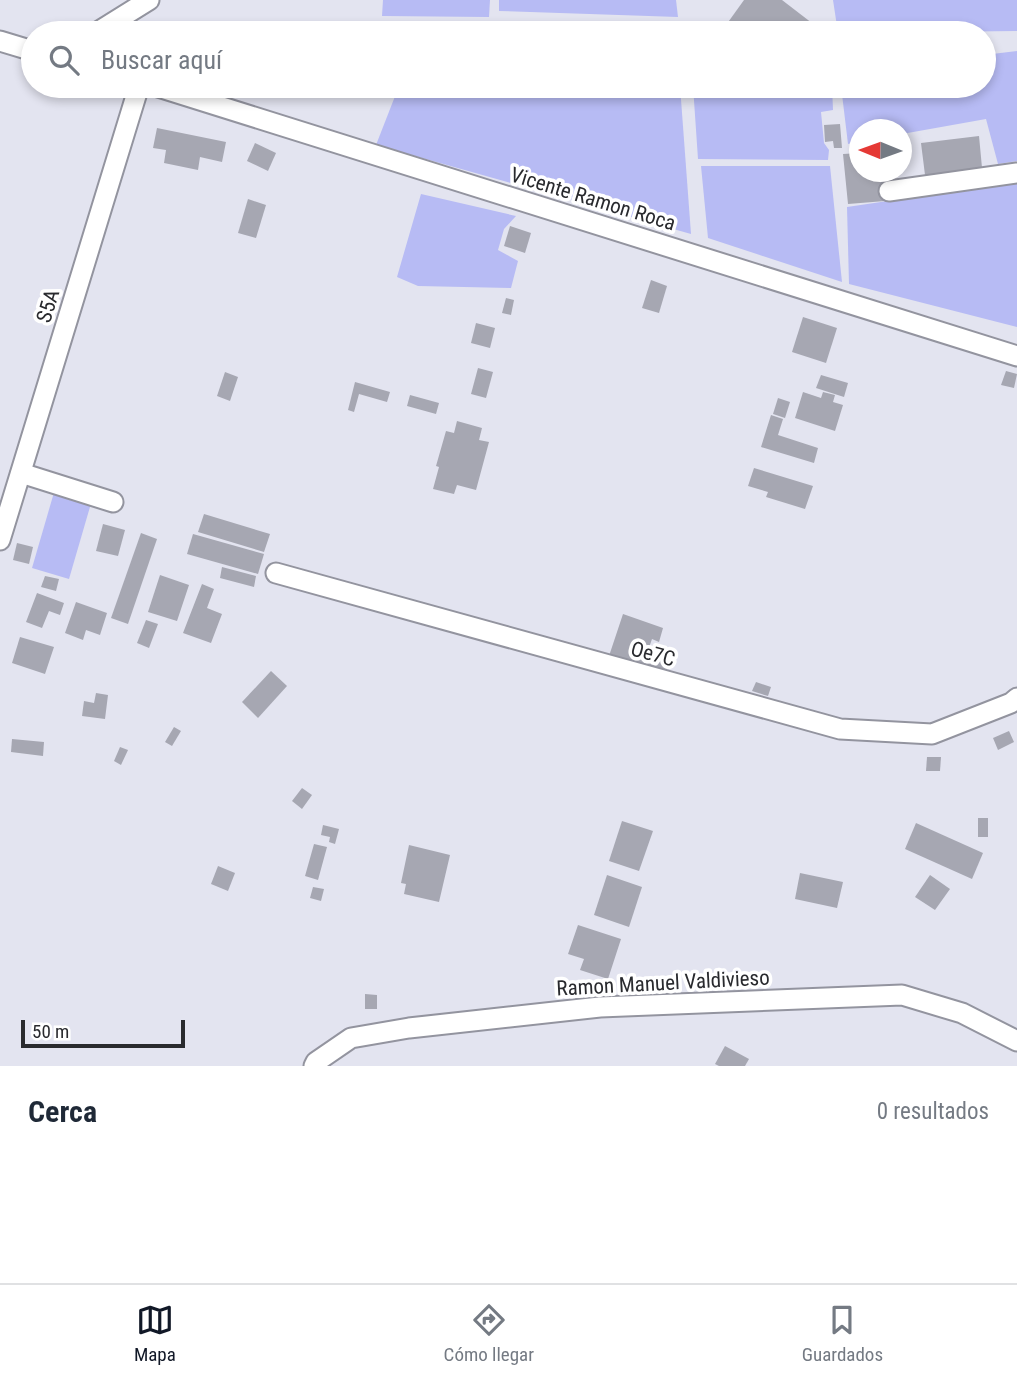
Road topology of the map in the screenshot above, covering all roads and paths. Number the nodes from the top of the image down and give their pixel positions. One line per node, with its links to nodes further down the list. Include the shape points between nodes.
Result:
1 (149, 0): 2 (street)
2 (115, 21)
3 (0, 41): 4 (street)
4 (21, 47)
5 (135, 98): 10 (street, S5A)
6 (193, 98): 9 (street, Vicente Ramon Roca)
7 (1017, 173): 8 (street)
8 (889, 191)
9 (1017, 356)
10 (21, 473): 11 (street); 12 (street, S5A)
11 (113, 502)
12 (0, 540)
13 (276, 573): 14 (street, Oe7C, via 840,729 932,734)
14 (1017, 698)
15 (1017, 1041): 16 (street, Ramon Manuel Valdivieso, via 962,1013 902,995 600,1007 409,1028 351,1038)
16 (314, 1066)

